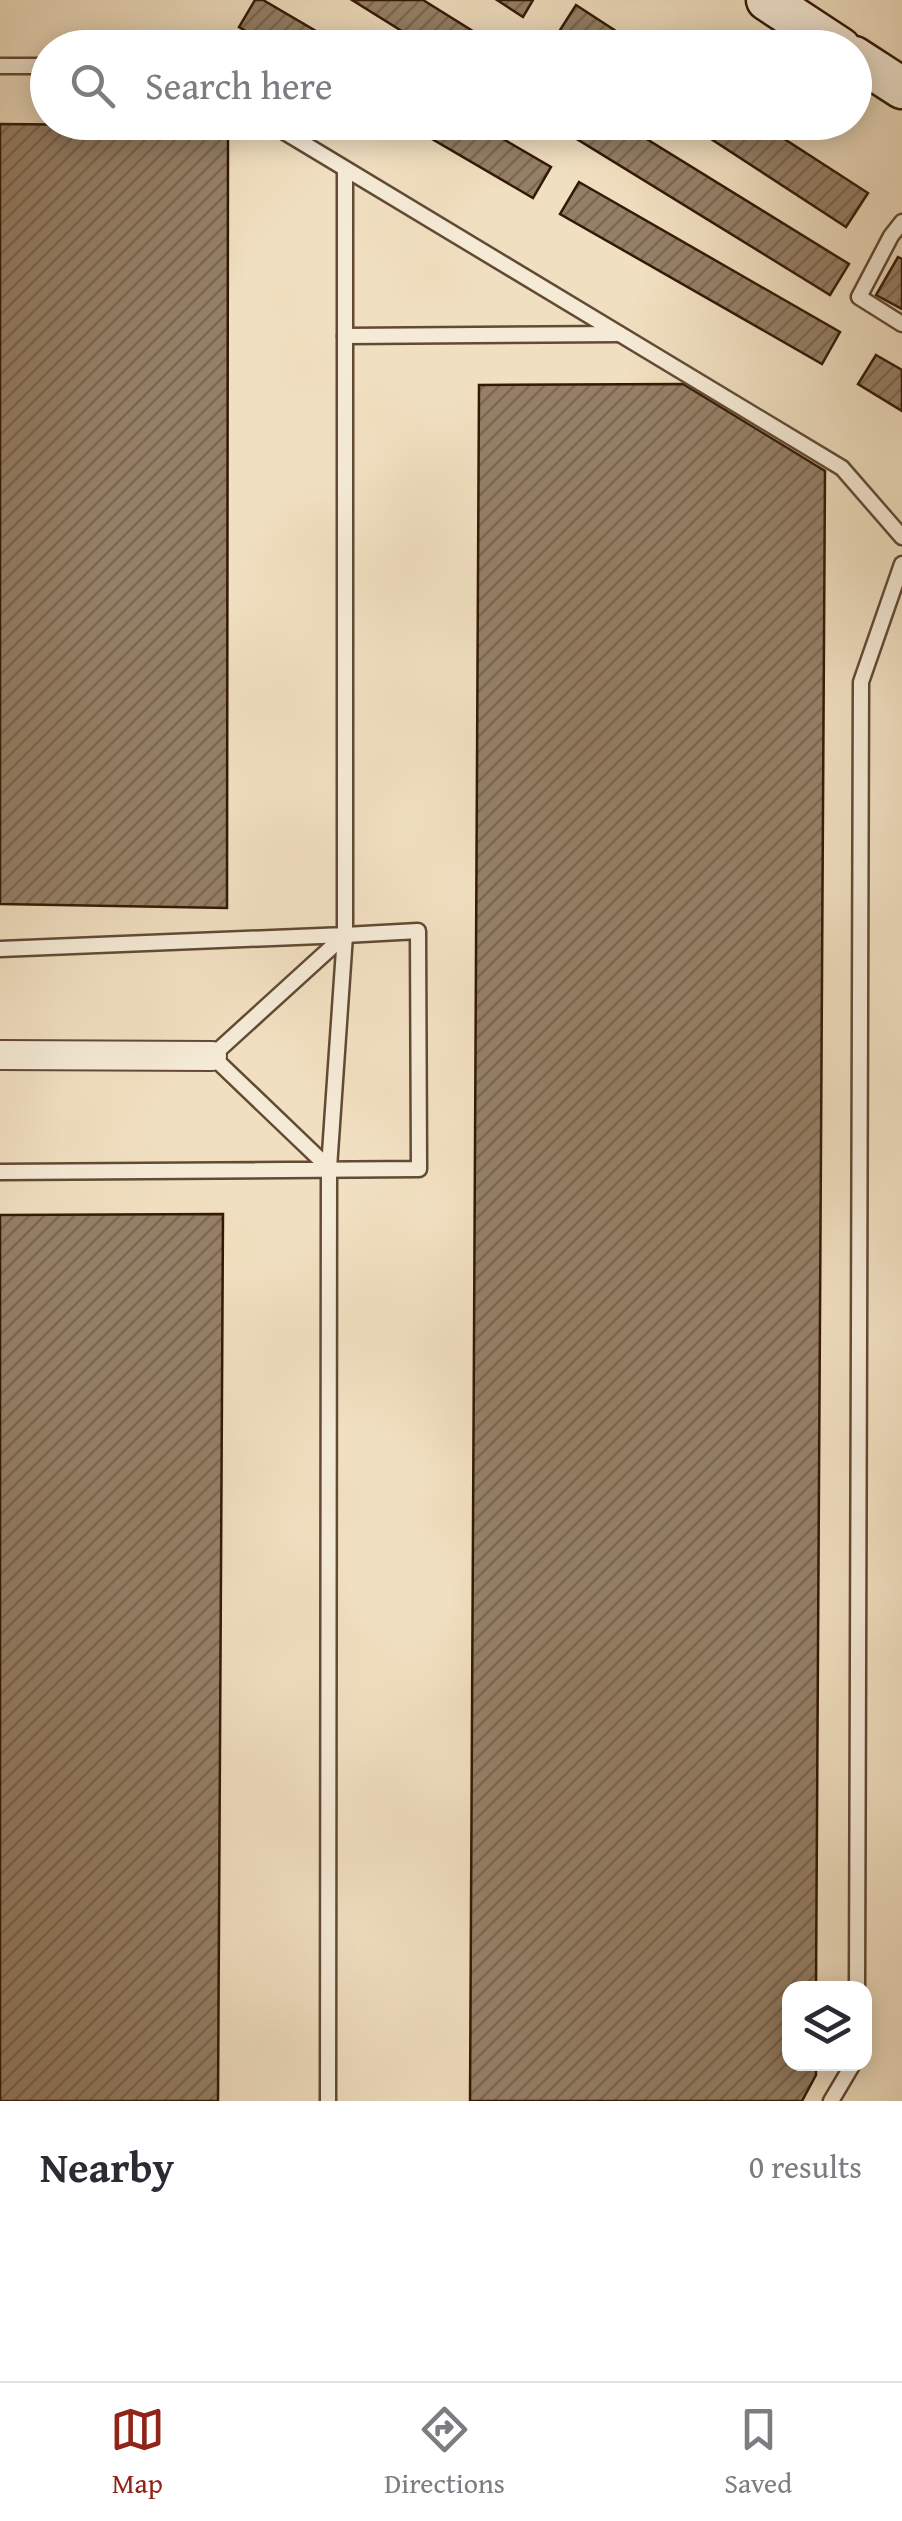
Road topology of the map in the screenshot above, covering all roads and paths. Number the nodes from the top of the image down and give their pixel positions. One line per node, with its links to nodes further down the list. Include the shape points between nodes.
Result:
1 (767, 0): 2 (main road)
2 (813, 30)
3 (0, 66): 4 (lane)
4 (30, 66)
5 (872, 69): 6 (main road)
6 (902, 88)
7 (297, 140): 8 (lane)
8 (345, 169): 12 (lane); 13 (lane)
9 (902, 222): 10 (lane)
10 (896, 239): 11 (lane, via 859,297)
11 (902, 324)
12 (619, 334): 13 (lane); 14 (lane, via 842,468)
13 (345, 336): 16 (lane)
14 (902, 537)
15 (902, 564): 22 (lane, via 861,682)
16 (345, 935): 17 (lane); 19 (lane); 20 (lane); 20 (lane, via 418,931 418,1169)
17 (0, 949)
18 (0, 1055): 19 (street)
19 (212, 1056): 20 (lane)
20 (329, 1168): 21 (lane); 24 (lane)
21 (0, 1172)
22 (857, 1981)
23 (849, 2071): 25 (lane)
24 (328, 2101)
25 (831, 2101)

